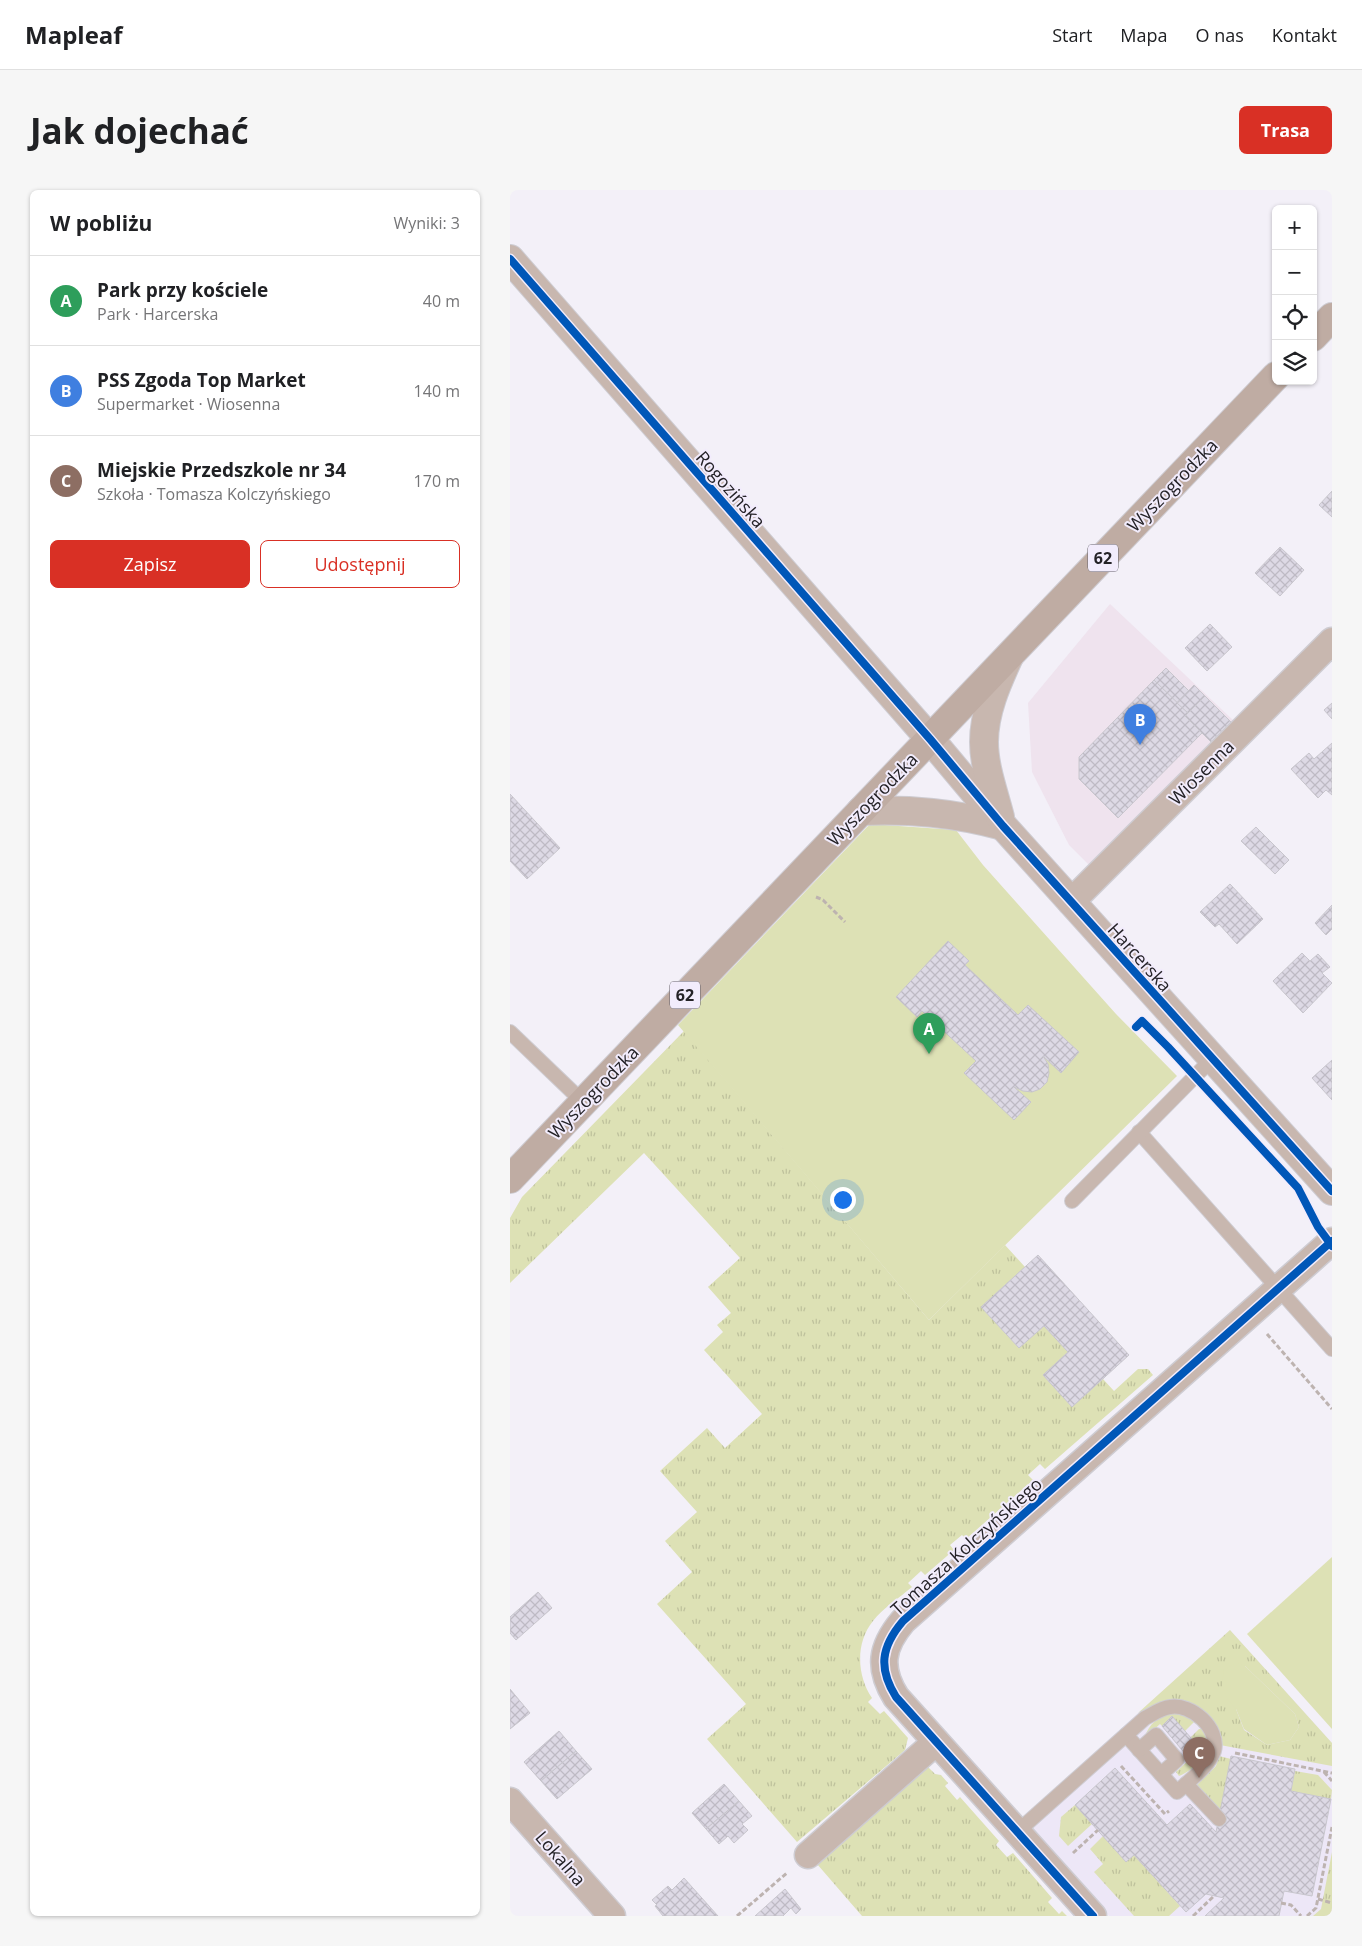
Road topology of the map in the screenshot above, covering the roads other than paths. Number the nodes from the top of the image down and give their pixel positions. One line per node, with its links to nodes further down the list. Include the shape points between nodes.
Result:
1 (510, 259): 7 (street, Rogozińska)
2 (1332, 317): 3 (main road)
3 (1317, 333)
4 (1272, 380): 6 (main road, Wyszogrodzka / 62)
5 (1332, 642): 10 (street, Wiosenna)
6 (1010, 655): 7 (main road, Wyszogrodzka / 62); 9 (street, via 993,694 984,741 986,762)
7 (930, 739): 8 (main road, Wyszogrodzka / 62); 9 (street, Harcerska)
8 (861, 811): 9 (street, via 935,812); 13 (main road, Wyszogrodzka / 62)
9 (1003, 826): 10 (street, Harcerska)
10 (1070, 902): 12 (street, Harcerska)
11 (510, 1032): 13 (lane)
12 (1212, 1059): 14 (lane); 16 (street, Harcerska)
13 (583, 1102): 15 (main road, Wyszogrodzka / 62)
14 (1139, 1132): 17 (lane); 19 (lane)
15 (510, 1179)
16 (1332, 1191)
17 (1072, 1202)
18 (1332, 1241): 19 (street, Tomasza Kolczyńskiego)
19 (1279, 1289): 20 (lane); 22 (street, Tomasza Kolczyńskiego, via 894,1631 885,1656 888,1684)
20 (1332, 1349)
21 (1126, 1735): 23 (lane); 25 (lane, via 1145,1718 1177,1706 1204,1720 1211,1731 1214,1749); 28 (lane)
22 (936, 1742): 28 (street, Tomasza Kolczyńskiego); 29 (street)
23 (1139, 1750): 24 (lane); 24 (lane, via 1156,1735 1177,1760)
24 (1161, 1774): 25 (lane, via 1177,1792)
25 (1190, 1787): 27 (lane)
26 (510, 1800): 30 (street, Lokalna)
27 (1219, 1819)
28 (1017, 1832): 31 (street, Tomasza Kolczyńskiego)
29 (808, 1855)
30 (612, 1916)
31 (1093, 1916)

